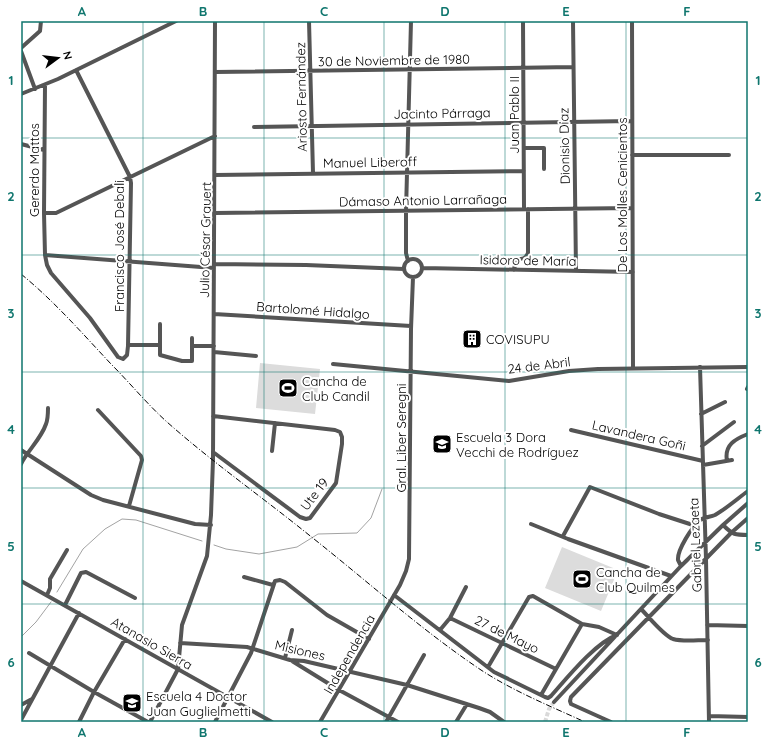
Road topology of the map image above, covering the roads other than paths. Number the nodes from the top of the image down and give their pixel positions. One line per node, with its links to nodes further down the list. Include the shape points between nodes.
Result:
1 (42, 21): 9 (street, via 40,31)
2 (176, 21): 13 (street)
3 (215, 21): 16 (street, Julio César Grauert)
4 (309, 21): 15 (street, Ariosto Fernández)
5 (411, 21): 14 (street)
6 (523, 21): 12 (street, Juan Pablo II)
7 (573, 21): 11 (street, Dionisio Díaz)
8 (632, 21): 21 (street, De Los Molles Cenicientos)
9 (21, 48)
10 (21, 51): 18 (street)
11 (573, 67): 12 (street, 30 de Noviembre de 1980); 20 (street, Dionisio Díaz)
12 (524, 68): 14 (street, 30 de Noviembre de 1980); 22 (street, Juan Pablo II)
13 (76, 70): 17 (street); 37 (street, Francisco José Debali)
14 (410, 70): 15 (street, 30 de Noviembre de 1980); 23 (street)
15 (311, 71): 16 (street, 30 de Noviembre de 1980); 25 (street, Ariosto Fernández)
16 (215, 72): 26 (street, Julio César Grauert)
17 (45, 85): 18 (street); 29 (street, Gererdo Mattos)
18 (34, 89): 19 (street)
19 (21, 94)
20 (573, 121): 21 (street, Jacinto Párraga); 22 (street, Jacinto Párraga); 40 (street, Dionisio Díaz)
21 (631, 121): 30 (street, De Los Molles Cenicientos)
22 (524, 122): 23 (street, Jacinto Párraga); 28 (street, Juan Pablo II)
23 (408, 124): 25 (street, Jacinto Párraga); 34 (street)
24 (254, 126): 25 (street, Jacinto Párraga)
25 (312, 126): 35 (street, Ariosto Fernández)
26 (215, 136): 36 (street, Julio César Grauert); 37 (street)
27 (21, 144): 29 (street)
28 (524, 148): 32 (street, via 544,148); 33 (street, Juan Pablo II)
29 (44, 150): 42 (street, Gererdo Mattos)
30 (632, 154): 31 (street); 38 (street, De Los Molles Cenicientos)
31 (729, 155)
32 (544, 169)
33 (524, 171): 34 (street, Manuel Liberoff); 39 (street, Juan Pablo II)
34 (407, 172): 35 (street, Manuel Liberoff); 41 (street)
35 (313, 173): 36 (street, Manuel Liberoff)
36 (215, 175): 43 (street, Julio César Grauert)
37 (130, 176): 42 (street, via 56,213); 46 (street, Francisco José Debali)
38 (632, 208): 40 (street, Dámaso Antonio Larrañaga); 52 (street, De Los Molles Cenicientos)
39 (526, 209): 40 (street, Dámaso Antonio Larrañaga); 41 (street, Dámaso Antonio Larrañaga); 50 (street, Juan Pablo II, via 528,253 526,258 516,259)
40 (576, 209): 51 (street, Dionisio Díaz)
41 (406, 211): 43 (street, Dámaso Antonio Larrañaga); 45 (street)
42 (44, 213): 44 (street, Gererdo Mattos)
43 (214, 213): 47 (street, Julio César Grauert)
44 (45, 255): 46 (street); 64 (street, Gererdo Mattos, via 51,273 90,318 118,357)
45 (408, 261): 48 (street); 49 (street, via 417,260)
46 (130, 262): 47 (street); 58 (street, Francisco José Debali)
47 (214, 266): 48 (street); 54 (street, Julio César Grauert)
48 (404, 268): 53 (street, via 408,275)
49 (422, 268): 50 (street, Isidoro de María); 53 (street, via 420,274)
50 (514, 270): 51 (street, Isidoro de María)
51 (576, 271): 52 (street, Isidoro de María)
52 (633, 272): 68 (street, De Los Molles Cenicientos)
53 (413, 277): 56 (street, Gral. Liber Seregni)
54 (214, 314): 56 (street, Bartolomé Hidalgo); 61 (street, Julio César Grauert)
55 (160, 324): 59 (street)
56 (411, 326): 69 (street, Gral. Liber Seregni)
57 (192, 338): 60 (street)
58 (128, 345): 59 (street); 64 (street, Francisco José Debali, via 127,355)
59 (160, 345): 60 (street, via 160,355 182,361 192,361)
60 (192, 346): 61 (street)
61 (214, 346): 62 (street, Julio César Grauert)
62 (214, 352): 63 (street); 74 (street, Julio César Grauert)
63 (256, 356)
64 (123, 359)
65 (333, 364): 69 (street, 24 de Abril)
66 (700, 367): 67 (street, 24 de Abril); 68 (street, 24 de Abril); 73 (street, Gabriel Lezaeta)
67 (748, 367)
68 (633, 369): 69 (street, 24 de Abril, via 569,371 509,381)
69 (410, 372): 110 (street, Gral. Liber Seregni, via 410,553 406,571)
70 (725, 402): 73 (street)
71 (48, 408): 83 (street, via 46,424 37,442)
72 (98, 410): 90 (street, via 142,456)
73 (701, 414): 79 (street, Gabriel Lezaeta)
74 (213, 416): 76 (street); 82 (street, Julio César Grauert)
75 (734, 422): 79 (street)
76 (275, 423): 81 (street); 82 (street, Ute 19, via 332,429 340,432 342,437 336,483 306,520)
77 (571, 430): 86 (street, Lavandera Goñi)
78 (748, 434): 85 (street, via 730,444 726,452)
79 (702, 446): 86 (street, Gabriel Lezaeta)
80 (21, 450): 83 (street)
81 (272, 451)
82 (213, 452): 94 (street, Julio César Grauert)
83 (26, 454): 87 (street); 90 (street, via 92,495)
84 (732, 460): 85 (street)
85 (727, 461): 86 (street)
86 (703, 463): 91 (street, Gabriel Lezaeta)
87 (21, 464)
88 (748, 491): 91 (street, via 723,510)
89 (748, 503): 95 (street)
90 (130, 506): 94 (street, via 195,524)
91 (704, 518): 96 (street); 100 (street, Gabriel Lezaeta)
92 (748, 518): 97 (street)
93 (531, 524): 99 (street)
94 (211, 525): 127 (street, Julio César Grauert, via 207,556 184,618)
95 (723, 525): 97 (street); 100 (street)
96 (696, 526): 99 (street, via 590,487); 103 (street, via 684,540 680,550 678,560)
97 (731, 533): 98 (street); 102 (street)
98 (748, 535)
99 (563, 536): 104 (street)
100 (705, 542): 102 (street, Gabriel Lezaeta); 103 (street)
101 (67, 550): 109 (street, via 50,579)
102 (706, 559): 115 (street); 118 (street, Gabriel Lezaeta)
103 (681, 566): 104 (street)
104 (671, 576): 113 (street)
105 (244, 577): 107 (street)
106 (21, 581): 109 (street, Atanasio Sierra)
107 (273, 586): 124 (street, via 275,581 285,582 327,615); 128 (street)
108 (466, 587): 116 (street)
109 (47, 595): 112 (street, Atanasio Sierra)
110 (394, 595): 121 (street); 124 (street, Independencia)
111 (135, 598): 112 (street, via 86,572 81,573)
112 (65, 605): 114 (street, Atanasio Sierra)
113 (641, 609): 115 (street); 122 (street)
114 (79, 613): 123 (street, Atanasio Sierra); 133 (street)
115 (649, 617): 125 (street, via 671,638); 160 (street, via 579,688 570,701)
116 (450, 618): 121 (street); 126 (street, 27 de Mayo)
117 (582, 624): 122 (street, via 599,627); 126 (street, via 536,596 529,597); 136 (street)
118 (707, 625): 119 (street); 125 (street, Gabriel Lezaeta)
119 (748, 626)
120 (292, 630): 131 (street)
121 (440, 630): 134 (street)
122 (617, 635): 141 (street, via 595,650 551,696 548,698); 144 (street)
123 (125, 639): 135 (street, Atanasio Sierra); 140 (street)
124 (369, 639): 137 (street, Independencia)
125 (708, 640): 147 (street, Gabriel Lezaeta)
126 (502, 642): 134 (street); 136 (street, 27 de Mayo)
127 (180, 643): 128 (street, Misiones); 135 (street, Julio César Grauert)
128 (253, 649): 131 (street, Misiones); 142 (street)
129 (29, 653): 133 (street)
130 (424, 655): 138 (street)
131 (285, 658): 132 (street, Misiones)
132 (290, 660): 137 (street, Misiones); 139 (street)
133 (50, 666): 140 (street); 143 (street)
134 (488, 667): 141 (street)
135 (178, 669): 142 (street, Atanasio Sierra); 152 (street)
136 (556, 669): 141 (street)
137 (350, 672): 138 (street, Misiones); 139 (street, Independencia)
138 (407, 685): 145 (street, Misiones); 148 (street)
139 (339, 690): 148 (street); 155 (street, Independencia)
140 (94, 692): 151 (street); 152 (street)
141 (541, 695)
142 (228, 697): 153 (street); 154 (street, Atanasio Sierra)
143 (32, 698): 146 (street); 150 (street)
144 (554, 702)
145 (467, 704): 158 (street); 159 (street, Misiones, via 490,712)
146 (21, 705)
147 (709, 716): 149 (street); 161 (street, Gabriel Lezaeta)
148 (389, 717): 156 (street); 157 (street)
149 (748, 717)
150 (21, 720)
151 (79, 722)
152 (149, 722)
153 (215, 722)
154 (272, 722)
155 (320, 722)
156 (386, 722)
157 (398, 722)
158 (456, 722)
159 (504, 722)
160 (611, 722)
161 (709, 722)

